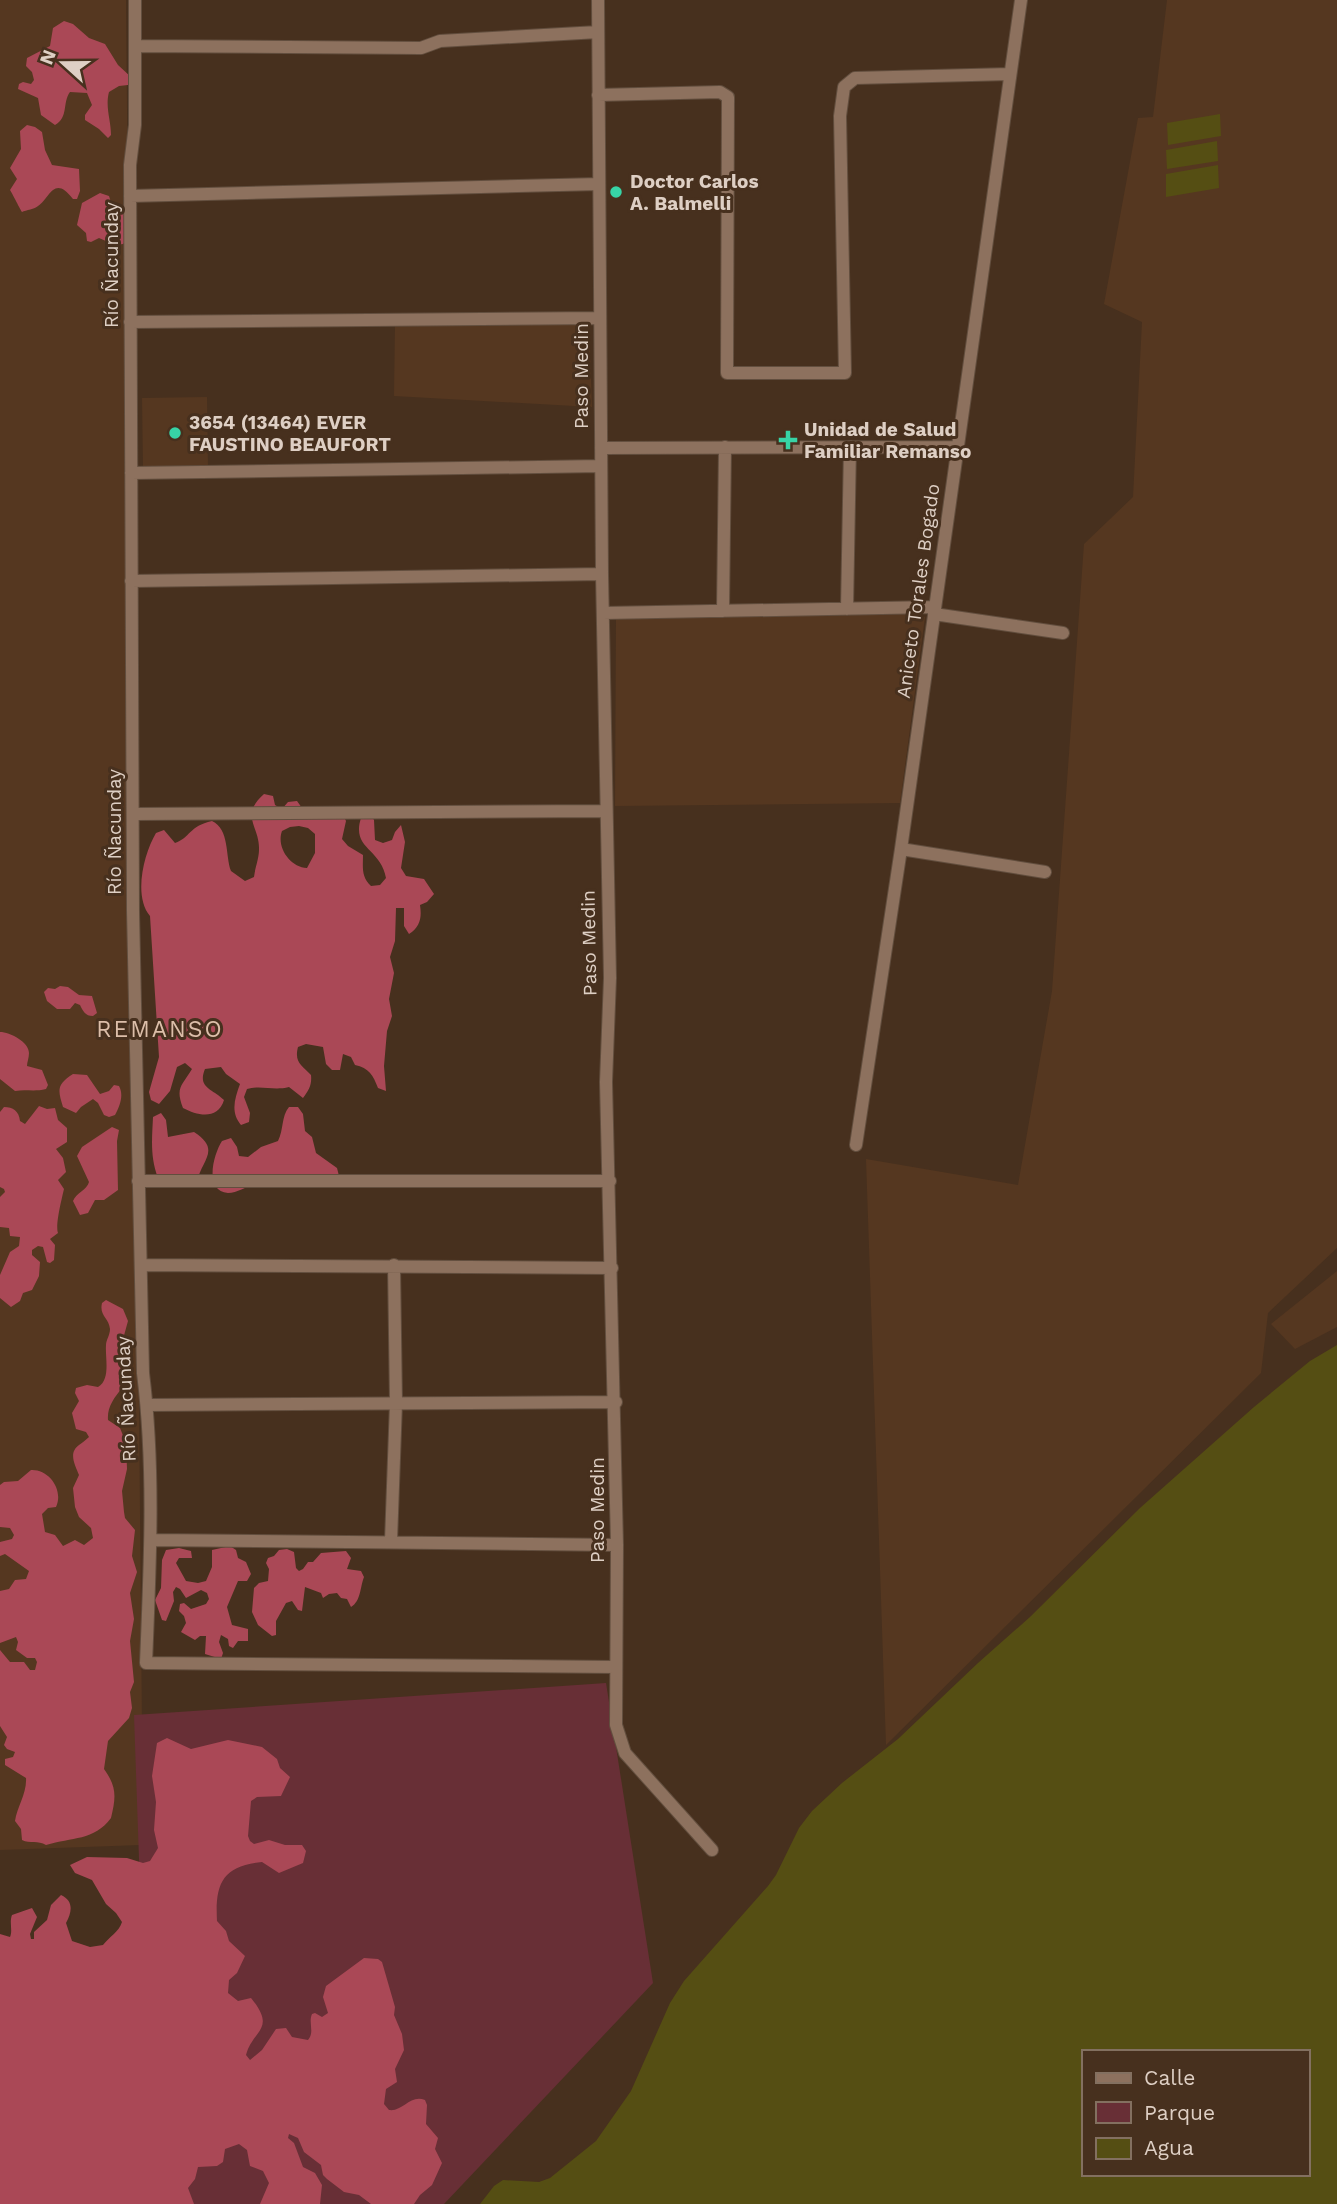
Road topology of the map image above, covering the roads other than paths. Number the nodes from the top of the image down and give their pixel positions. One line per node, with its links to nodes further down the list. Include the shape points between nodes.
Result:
1 (135, 0): 5 (street, Río Ñacunday)
2 (598, 0): 4 (street, Paso Medin)
3 (1021, 0): 6 (street, Aniceto Torales Bogado)
4 (598, 32): 5 (street, via 440,41 421,48); 7 (street, Paso Medin)
5 (135, 46): 9 (street, Río Ñacunday)
6 (1010, 74): 7 (street, via 855,78 844,87 840,116 845,373 727,373 728,97 720,92); 12 (street, Aniceto Torales Bogado)
7 (598, 95): 8 (street, Paso Medin)
8 (599, 184): 9 (street); 10 (street, Paso Medin)
9 (130, 196): 11 (street, Río Ñacunday)
10 (600, 318): 11 (street); 15 (street, Paso Medin)
11 (130, 322): 17 (street, Río Ñacunday)
12 (957, 446): 14 (street); 22 (street, Aniceto Torales Bogado)
13 (725, 447): 14 (street); 15 (street); 21 (street)
14 (850, 447): 20 (street)
15 (601, 448): 16 (street, Paso Medin)
16 (601, 466): 17 (street); 18 (street, Paso Medin)
17 (131, 472): 19 (street, Río Ñacunday)
18 (602, 574): 19 (street); 23 (street, Paso Medin)
19 (131, 581): 26 (street, Río Ñacunday)
20 (847, 609): 21 (street); 22 (street)
21 (723, 611): 23 (street)
22 (934, 611): 24 (street); 27 (street, Aniceto Torales Bogado)
23 (603, 613): 25 (street, Paso Medin)
24 (1063, 633)
25 (606, 811): 26 (street); 31 (street, Paso Medin)
26 (134, 814): 30 (street, Río Ñacunday)
27 (901, 849): 28 (street); 29 (street, Aniceto Torales Bogado)
28 (1045, 872)
29 (856, 1145)
30 (138, 1181): 31 (street); 32 (street, Río Ñacunday)
31 (610, 1181): 34 (street, Paso Medin)
32 (141, 1265): 33 (street); 37 (street, Río Ñacunday)
33 (394, 1265): 34 (street); 36 (street)
34 (612, 1268): 35 (street, Paso Medin)
35 (615, 1402): 36 (street); 40 (street, Paso Medin)
36 (396, 1404): 37 (street); 39 (street)
37 (147, 1405): 38 (street, Río Ñacunday)
38 (152, 1540): 39 (street); 41 (street, Río Ñacunday, via 146,1663)
39 (391, 1541): 40 (street)
40 (617, 1545): 41 (street, Paso Medin)
41 (615, 1667): 42 (street, Paso Medin, via 616,1725 625,1753)
42 (712, 1850)

